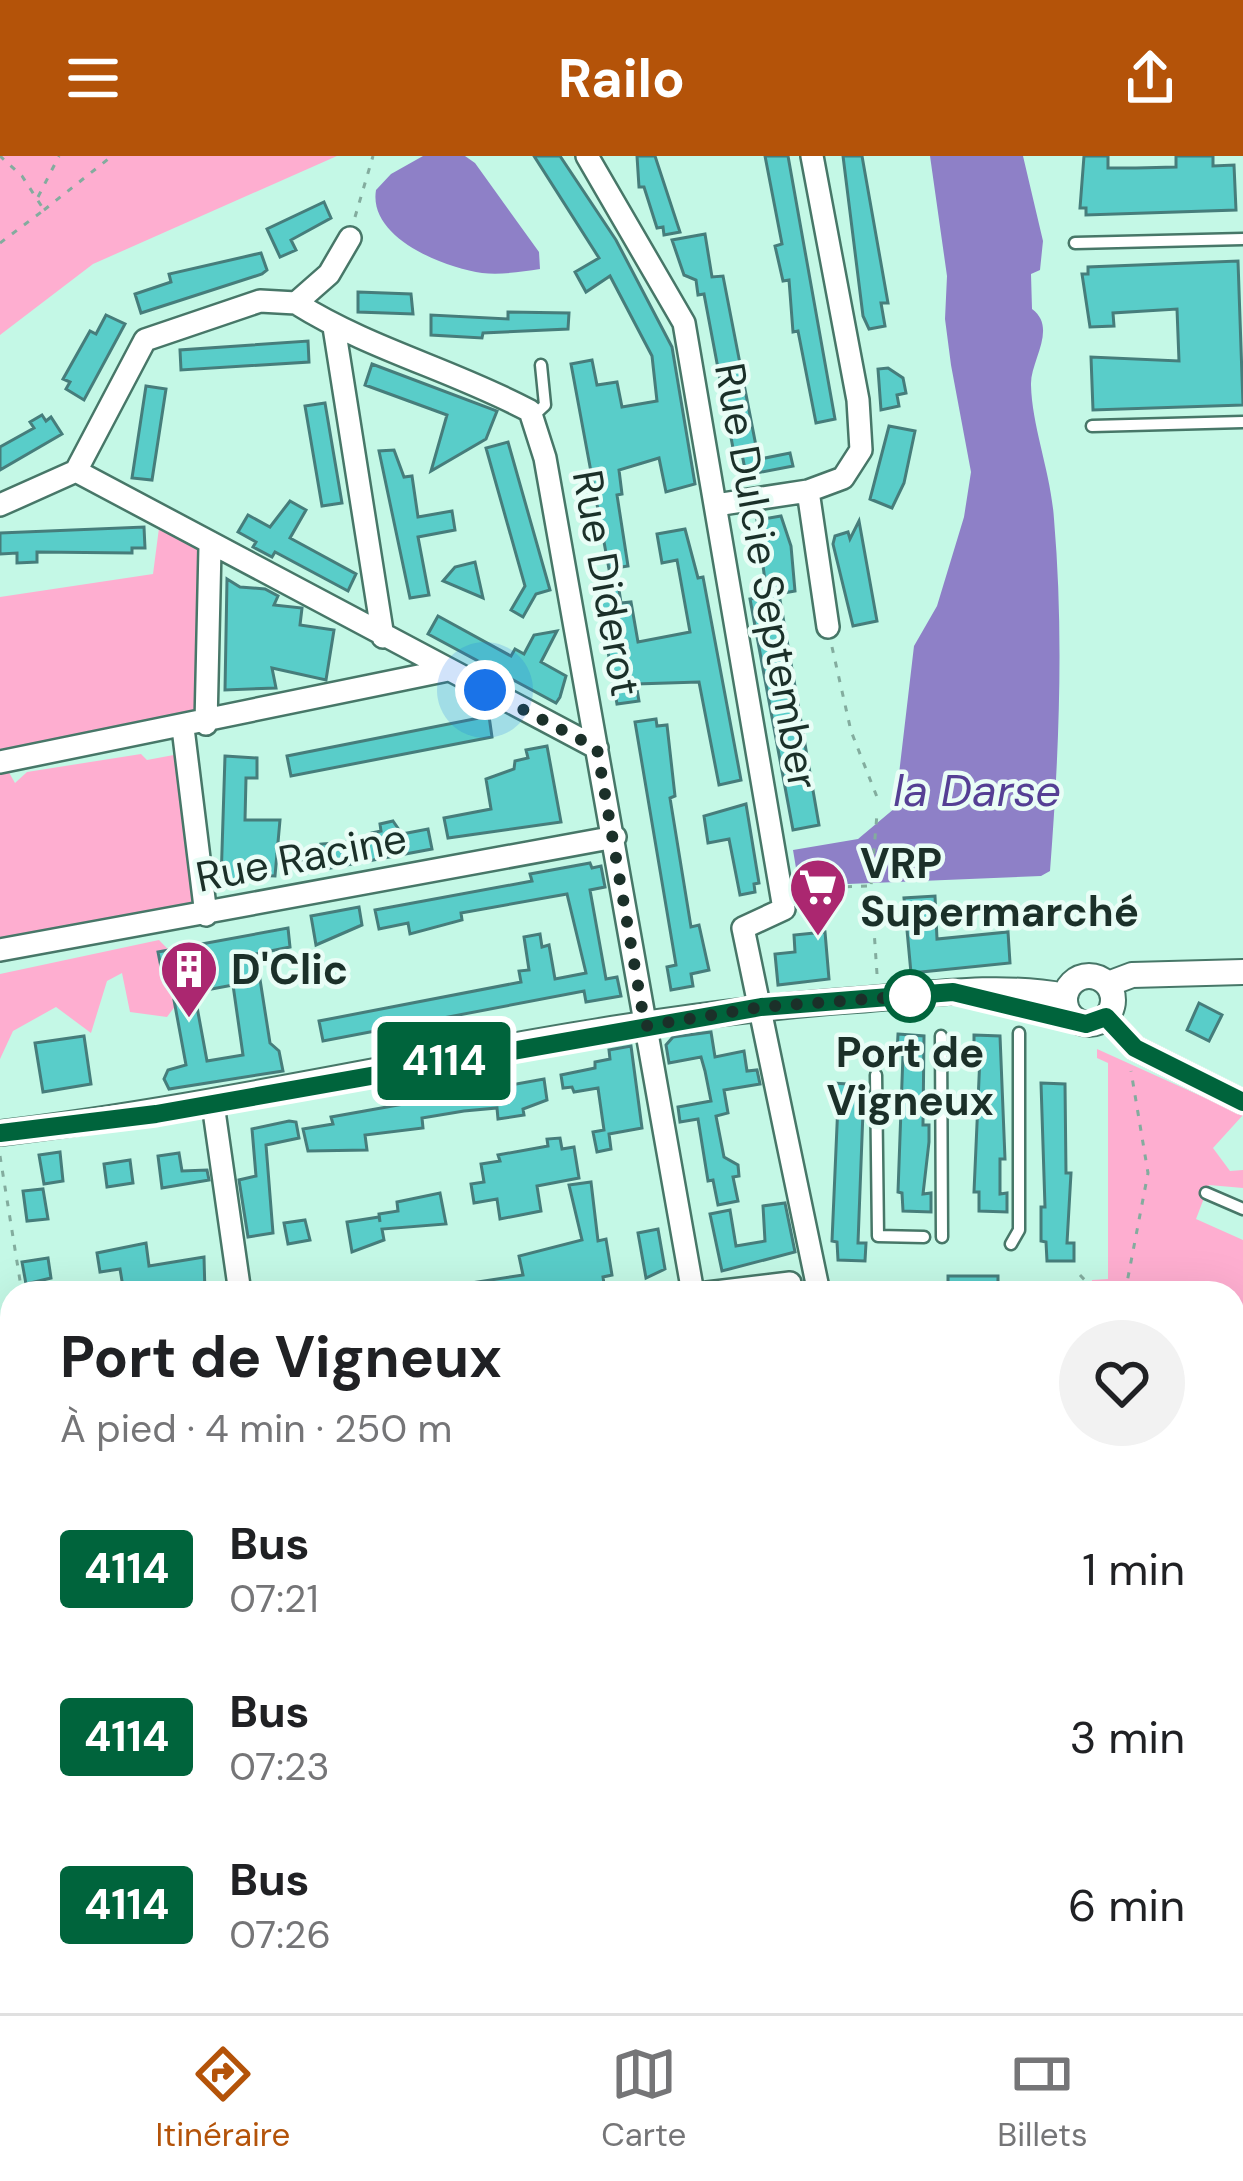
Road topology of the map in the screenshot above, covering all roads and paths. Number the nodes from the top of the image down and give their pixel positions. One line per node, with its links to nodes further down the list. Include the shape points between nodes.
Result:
1 (0, 156): 7 (path)
2 (59, 156): 7 (path)
3 (112, 156): 8 (path)
4 (374, 156): 9 (path)
5 (587, 156): 21 (street, Rue Dulcie September, via 684,323)
6 (812, 156): 20 (street, via 861,450 843,478)
7 (37, 200): 8 (path)
8 (44, 210): 11 (path)
9 (350, 238): 13 (street, via 329,274)
10 (1243, 239): 12 (lane)
11 (0, 243)
12 (1076, 243)
13 (296, 303): 14 (street); 19 (street, via 260,301 145,340)
14 (334, 327): 16 (street, via 464,375); 25 (street)
15 (541, 364): 16 (lane, via 545,405)
16 (532, 418): 29 (street, Rue Diderot)
17 (1243, 422): 18 (lane)
18 (1092, 426)
19 (76, 471): 22 (street); 23 (street)
20 (808, 491): 21 (street); 24 (street)
21 (716, 505): 41 (street, Rue Dulcie September, via 784,909 743,928)
22 (0, 506)
23 (210, 547): 25 (street); 27 (street)
24 (828, 627): 31 (path, via 851,731)
25 (383, 637): 26 (street)
26 (448, 670): 27 (street); 29 (street)
27 (206, 724): 28 (street)
28 (183, 728): 30 (street); 36 (street)
29 (597, 748): 33 (street, Rue Diderot)
30 (0, 762)
31 (877, 796)
32 (877, 814): 34 (path)
33 (615, 837): 36 (street, Rue Racine); 44 (street, Rue Diderot)
34 (871, 885): 35 (path); 40 (path)
35 (801, 888)
36 (206, 915): 37 (street, Rue Racine)
37 (0, 950)
38 (1243, 972): 39 (street, via 1132,975)
39 (1108, 984): 42 (street, via 1087,976 1072,982); 43 (street, via 1113,1004)
40 (878, 998): 41 (street); 42 (street, via 1035,991)
41 (761, 1007): 44 (street); 62 (street)
42 (1069, 1007): 43 (street, via 1086,1024)
43 (1106, 1017): 47 (street)
44 (645, 1026): 50 (street); 61 (street, Rue Diderot)
45 (1019, 1033): 57 (lane, via 1019,1230)
46 (940, 1036): 56 (lane)
47 (1135, 1048): 49 (street); 64 (path, via 1129,1060 1148,1172)
48 (877, 1075): 55 (lane, via 878,1236)
49 (1243, 1102)
50 (213, 1104): 51 (street); 60 (street)
51 (0, 1133)
52 (0, 1156): 59 (path)
53 (1206, 1193): 54 (lane)
54 (1243, 1209)
55 (925, 1237)
56 (942, 1237)
57 (1011, 1244)
58 (1081, 1275): 63 (path)
59 (20, 1281)
60 (238, 1281)
61 (691, 1281)
62 (817, 1281)
63 (1086, 1281)
64 (1127, 1281)

